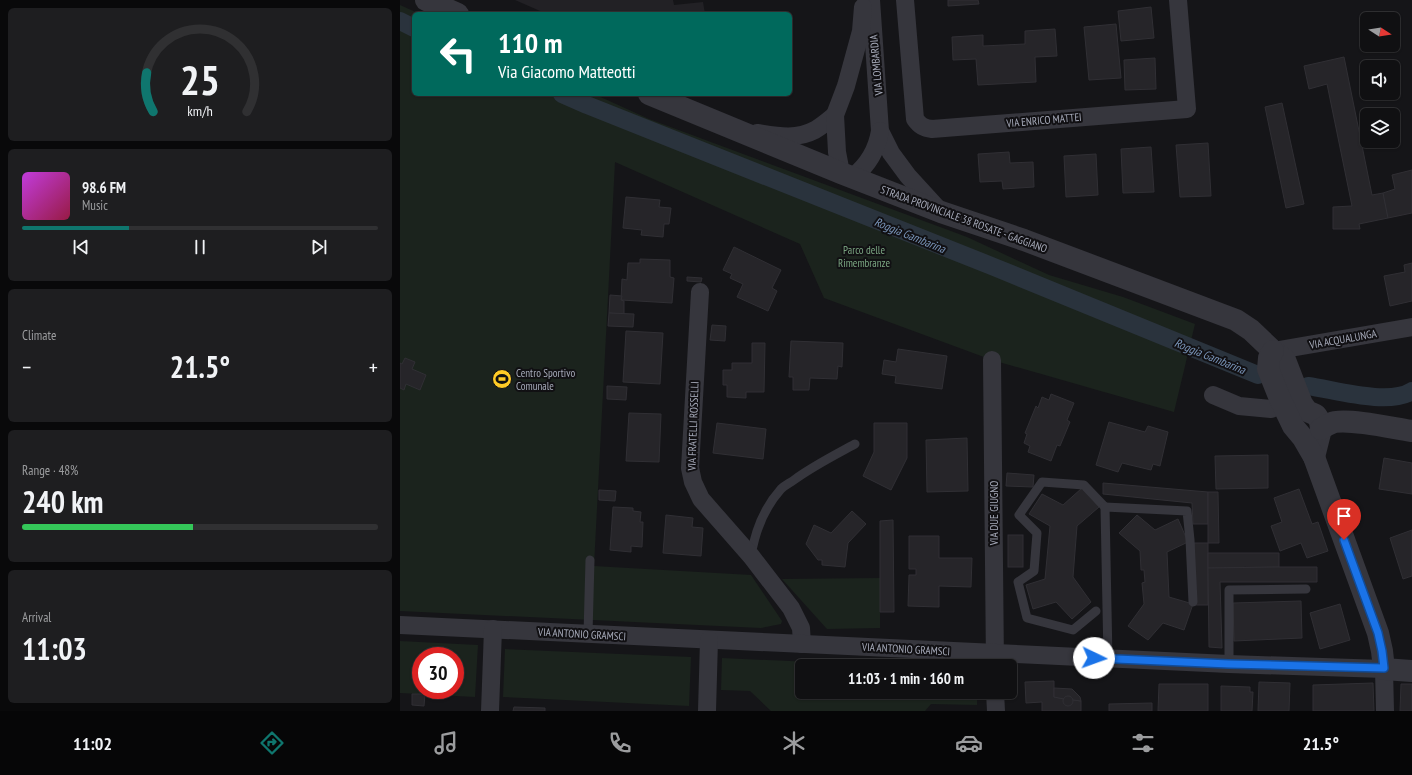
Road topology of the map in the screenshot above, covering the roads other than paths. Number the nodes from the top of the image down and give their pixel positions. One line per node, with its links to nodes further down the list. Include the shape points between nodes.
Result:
1 (426, 0): 6 (street)
2 (863, 0): 8 (street, VIA LOMBARDIA, via 861,31)
3 (871, 0): 10 (street, VIA LOMBARDIA)
4 (905, 0): 5 (street, VIA ENRICO MATTEI, via 915,119 919,125 932,129 1187,109)
5 (1178, 0)
6 (453, 12)
7 (654, 96): 9 (street, STRADA PROVINCIALE 38 ROSATE - GAGGIANO)
8 (835, 115): 9 (street, via 815,130 800,136 788,137); 11 (street, VIA LOMBARDIA, via 837,152)
9 (737, 130): 11 (street, STRADA PROVINCIALE 38 ROSATE - GAGGIANO)
10 (880, 131): 11 (street, VIA LOMBARDIA, via 871,158 860,172); 12 (street, VIA LOMBARDIA, via 891,153 908,176)
11 (847, 175): 12 (street, STRADA PROVINCIALE 38 ROSATE - GAGGIANO)
12 (941, 212): 15 (street, STRADA PROVINCIALE 38 ROSATE - GAGGIANO, via 1024,240 1236,320 1251,330)
13 (700, 292): 23 (street, VIA FRATELLI ROSSELLI, via 690,468 701,499)
14 (1412, 327): 15 (street, VIA ACQUALUNGA)
15 (1273, 352): 18 (street, via 1269,358 1268,369); 20 (street, STRADA PROVINCIALE 38 ROSATE - GAGGIANO, via 1286,360 1302,404 1320,421)
16 (992, 360): 34 (street, VIA DUE GIUGNO)
17 (1213, 395): 18 (street, via 1239,406 1271,408)
18 (1282, 404): 20 (street, via 1293,426)
19 (1412, 431): 20 (street, via 1336,422)
20 (1315, 434): 38 (street, via 1314,457 1378,633)
21 (855, 444): 23 (lane, via 782,488 758,526)
22 (1105, 507): 26 (lane, via 1187,512); 27 (lane, via 1084,484 1042,482 1019,515 1037,533 1034,571 1018,582 1027,618 1073,630); 35 (lane)
23 (751, 556): 32 (street, VIA FRATELLI ROSSELLI, via 791,608 801,628)
24 (590, 560): 30 (lane)
25 (1306, 589): 37 (lane, via 1229,590)
26 (1193, 602)
27 (1096, 611)
28 (400, 625): 29 (street, VIA ANTONIO GRAMSCI)
29 (493, 629): 30 (street, VIA ANTONIO GRAMSCI); 41 (street)
30 (588, 634): 31 (street, VIA ANTONIO GRAMSCI)
31 (709, 640): 32 (street, VIA ANTONIO GRAMSCI); 42 (street)
32 (802, 644): 33 (street, VIA ANTONIO GRAMSCI)
33 (983, 659)
34 (995, 659)
35 (1108, 659): 36 (street, VIA ANTONIO GRAMSCI); 37 (street, VIA ANTONIO GRAMSCI)
36 (1017, 660)
37 (1229, 664): 38 (street, VIA ANTONIO GRAMSCI)
38 (1384, 668): 39 (street, VIA ANTONIO GRAMSCI); 44 (street)
39 (1412, 671)
40 (995, 699): 43 (street)
41 (490, 711)
42 (707, 711)
43 (996, 711)
44 (1385, 711)

